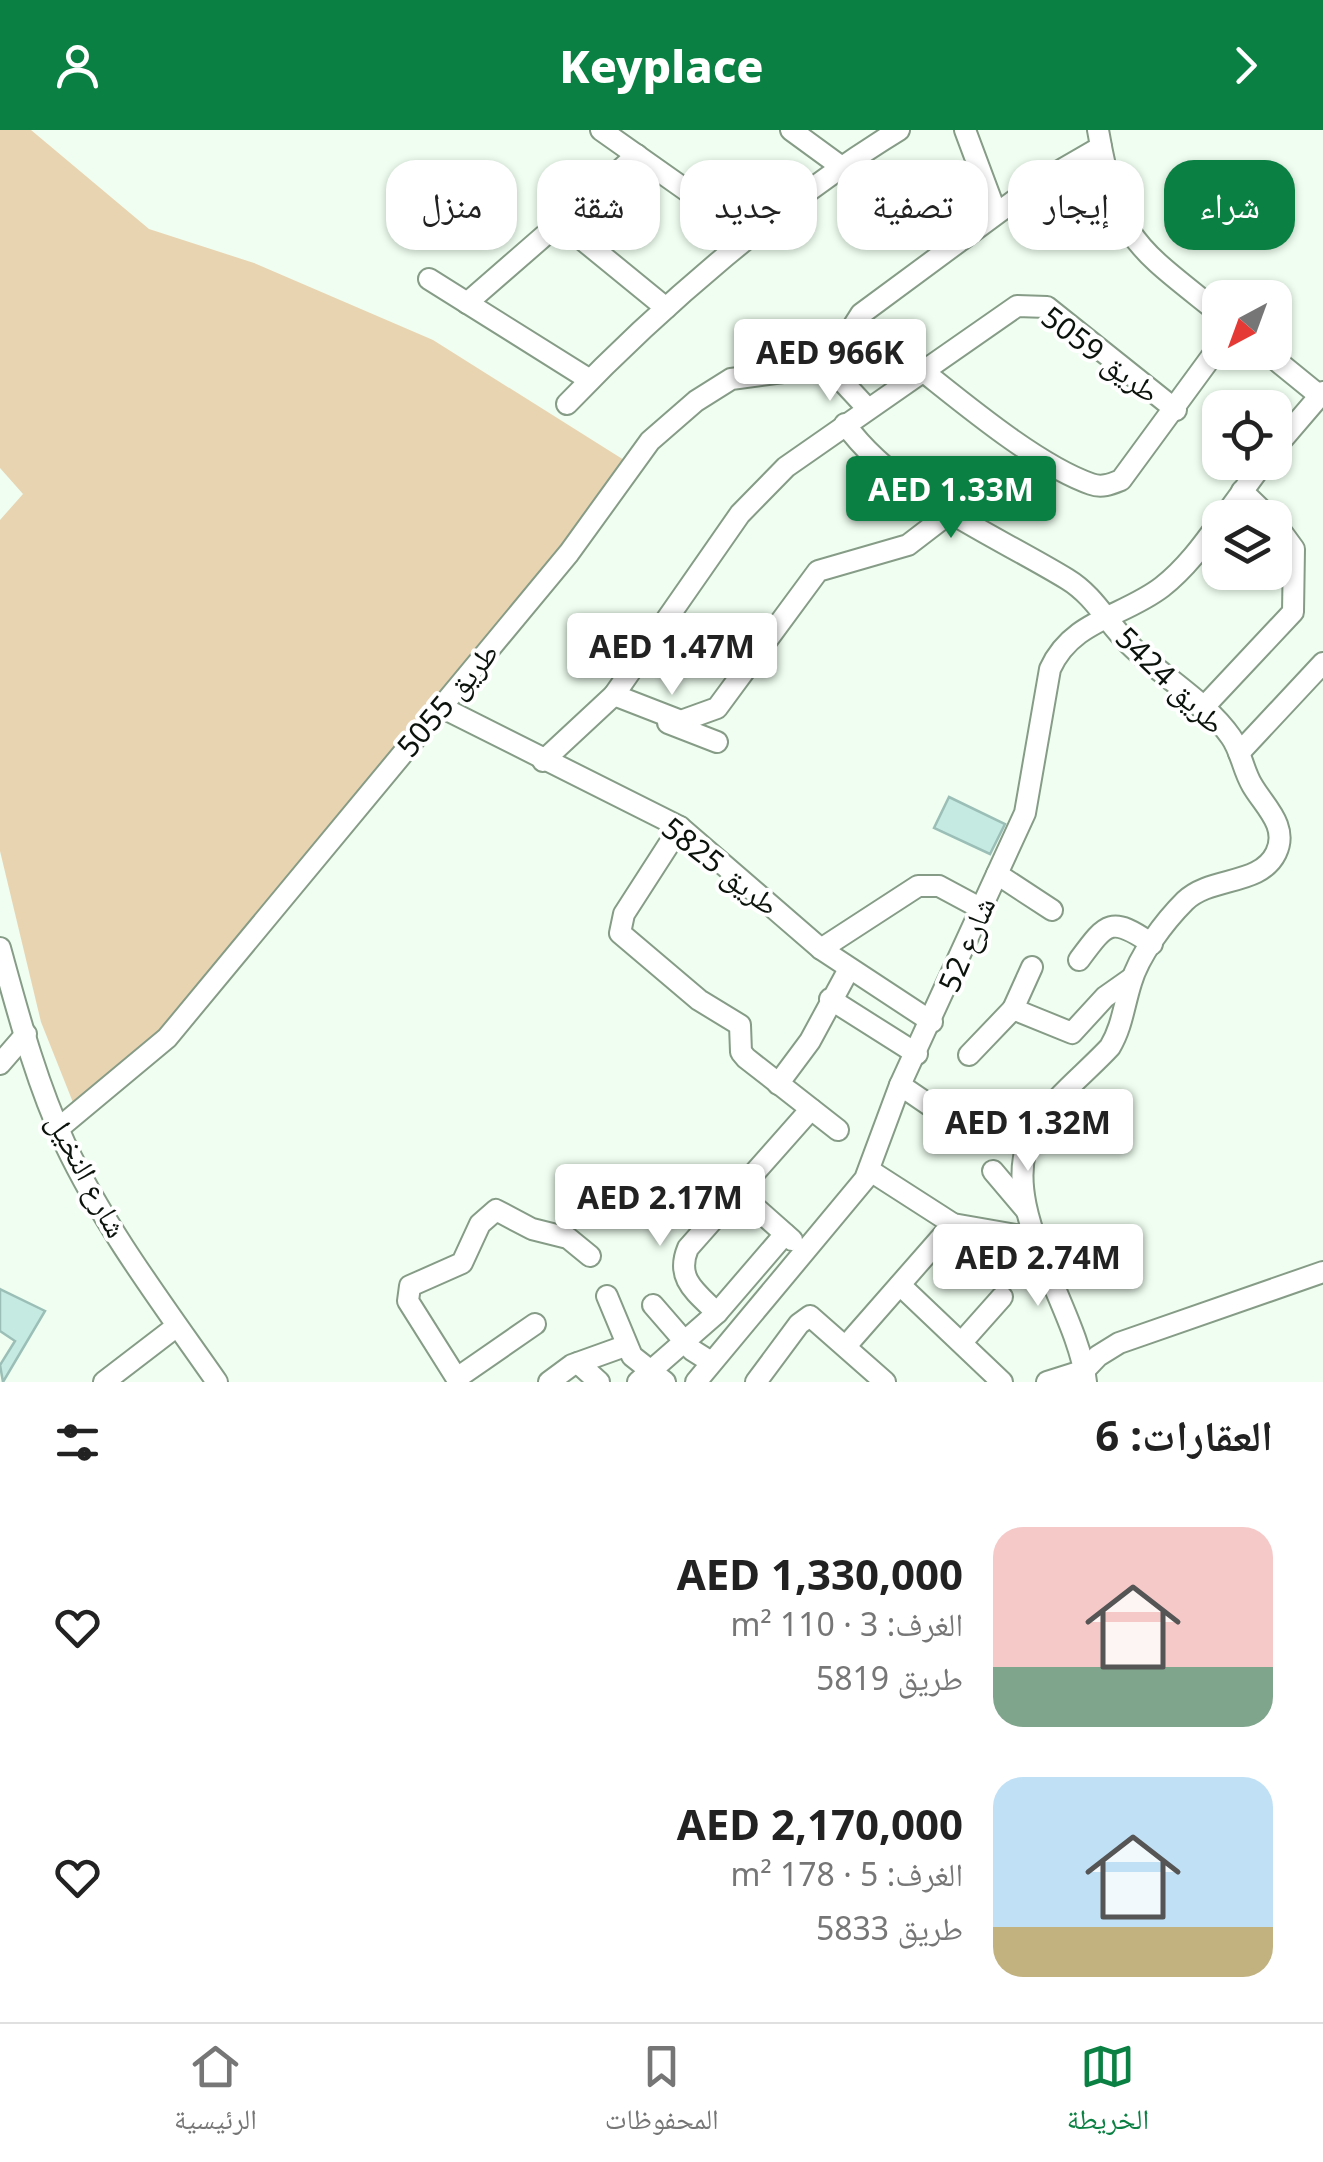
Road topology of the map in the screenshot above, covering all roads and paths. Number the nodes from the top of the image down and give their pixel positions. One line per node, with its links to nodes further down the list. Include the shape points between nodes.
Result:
1 (601, 130): 6 (street)
2 (791, 130): 9 (street)
3 (899, 130): 8 (street)
4 (965, 130): 13 (street)
5 (1099, 138): 13 (street); 18 (street, via 1116,209 1130,236)
6 (637, 155): 7 (street); 11 (street)
7 (631, 160)
8 (855, 160)
9 (837, 164)
10 (837, 173): 12 (street)
11 (680, 186)
12 (817, 188)
13 (996, 214): 21 (street, via 861,314)
14 (537, 244): 19 (street)
15 (595, 250): 20 (street)
16 (739, 250): 20 (street)
17 (429, 279): 19 (street)
18 (1202, 298)
19 (467, 303): 25 (street)
20 (666, 308): 25 (street)
21 (828, 366): 28 (street); 42 (street, طريق 5055, via 731,379 678,416 650,441 569,553)
22 (1203, 370): 29 (street, طريق 5059)
23 (1290, 370): 26 (street)
24 (924, 372): 28 (street, طريق 5059); 29 (street, طريق 5059, via 1018,306 1032,304 1047,307); 29 (street, طريق 5059, via 992,424 1094,485 1121,480)
25 (590, 380): 27 (street)
26 (1321, 394): 31 (street)
27 (567, 404)
28 (868, 409): 30 (street, طريق 5059)
29 (1176, 410)
30 (845, 424): 36 (street, طريق 5424, via 866,452); 41 (street, طريق 5059, via 740,514)
31 (1292, 428)
32 (1251, 480): 33 (street, شارع 52)
33 (1242, 492): 34 (street, شارع 52); 35 (street)
34 (1236, 500)
35 (1251, 500)
36 (951, 512): 39 (street, طريق 5424, via 1068,580); 41 (street, via 908,545 818,571 716,708 700,718 681,721)
37 (1202, 542): 39 (street, شارع 52, via 1164,585)
38 (1292, 546): 43 (street, via 1293,612)
39 (1108, 616): 43 (street, طريق 5424, via 1131,646); 48 (street, شارع 52, via 1066,640 1050,669 1032,790)
40 (1323, 664): 45 (street)
41 (611, 698): 44 (street); 46 (street, طريق 5059)
42 (441, 707): 46 (street, طريق 5825); 69 (street, طريق 5055, via 167,1038)
43 (1202, 709): 45 (street, طريق 5424)
44 (717, 742)
45 (1239, 753): 51 (street, طريق 5424, via 1279,827 1276,854 1256,873 1197,891)
46 (543, 761): 47 (street, طريق 5825)
47 (680, 827): 53 (street, طريق 5825); 65 (street, via 624,914 620,933 698,1000 740,1025 741,1052)
48 (997, 874): 49 (street, شارع 52); 50 (street)
49 (980, 908): 53 (street, via 939,886 918,886); 60 (street, شارع 52)
50 (1052, 910)
51 (1152, 944): 54 (street, via 1113,924); 57 (street, طريق 5424)
52 (0, 949): 61 (street, شارع النخيل)
53 (821, 949): 56 (street, طريق 5825)
54 (1079, 960)
55 (1032, 966): 59 (street)
56 (850, 968): 58 (street); 60 (street, طريق 5825)
57 (1132, 978): 59 (street, via 1072,1033); 74 (street, طريق 5424, via 1118,1033 1037,1124 1025,1160)
58 (830, 999): 62 (street); 65 (street)
59 (1013, 1009): 63 (street)
60 (932, 1022): 62 (street, شارع 52)
61 (26, 1034): 64 (street); 69 (street, شارع النخيل)
62 (917, 1054): 66 (street, شارع 52)
63 (970, 1055)
64 (0, 1064)
65 (778, 1084): 67 (street)
66 (900, 1085): 68 (street); 71 (street, شارع 52)
67 (811, 1109): 70 (street); 73 (street)
68 (944, 1115)
69 (59, 1128): 87 (street, شارع النخيل)
70 (838, 1130)
71 (869, 1170): 75 (street); 78 (street, شارع 52)
72 (993, 1170): 74 (street)
73 (740, 1194): 76 (street); 85 (street, via 682,1262 683,1278)
74 (1026, 1210): 77 (street)
75 (952, 1224): 77 (street); 81 (street)
76 (785, 1234): 78 (street); 85 (street)
77 (1033, 1238): 96 (street, via 1080,1343)
78 (804, 1251): 93 (street, شارع 52)
79 (590, 1256): 97 (street, via 560,1234 532,1229 496,1210 462,1263 406,1290)
80 (1323, 1272): 96 (street, via 1120,1343)
81 (900, 1284): 89 (street); 91 (street)
82 (607, 1296): 90 (street)
83 (1002, 1296): 89 (street)
84 (653, 1305): 88 (street)
85 (717, 1314): 88 (street)
86 (535, 1324): 97 (street)
87 (178, 1326): 94 (street); 98 (street, شارع النخيل)
88 (684, 1342): 93 (street); 95 (street)
89 (962, 1342): 104 (street)
90 (625, 1346): 92 (street); 95 (street)
91 (846, 1346): 102 (street, via 816,1318 803,1319); 103 (street)
92 (578, 1362): 99 (street); 100 (street)
93 (712, 1362): 101 (street, شارع 52)
94 (116, 1378)
95 (651, 1378)
96 (1082, 1378): 105 (street)
97 (458, 1380)
98 (217, 1382)
99 (549, 1382)
100 (599, 1382)
101 (696, 1382)
102 (756, 1382)
103 (885, 1382)
104 (1002, 1382)
105 (1047, 1382)

